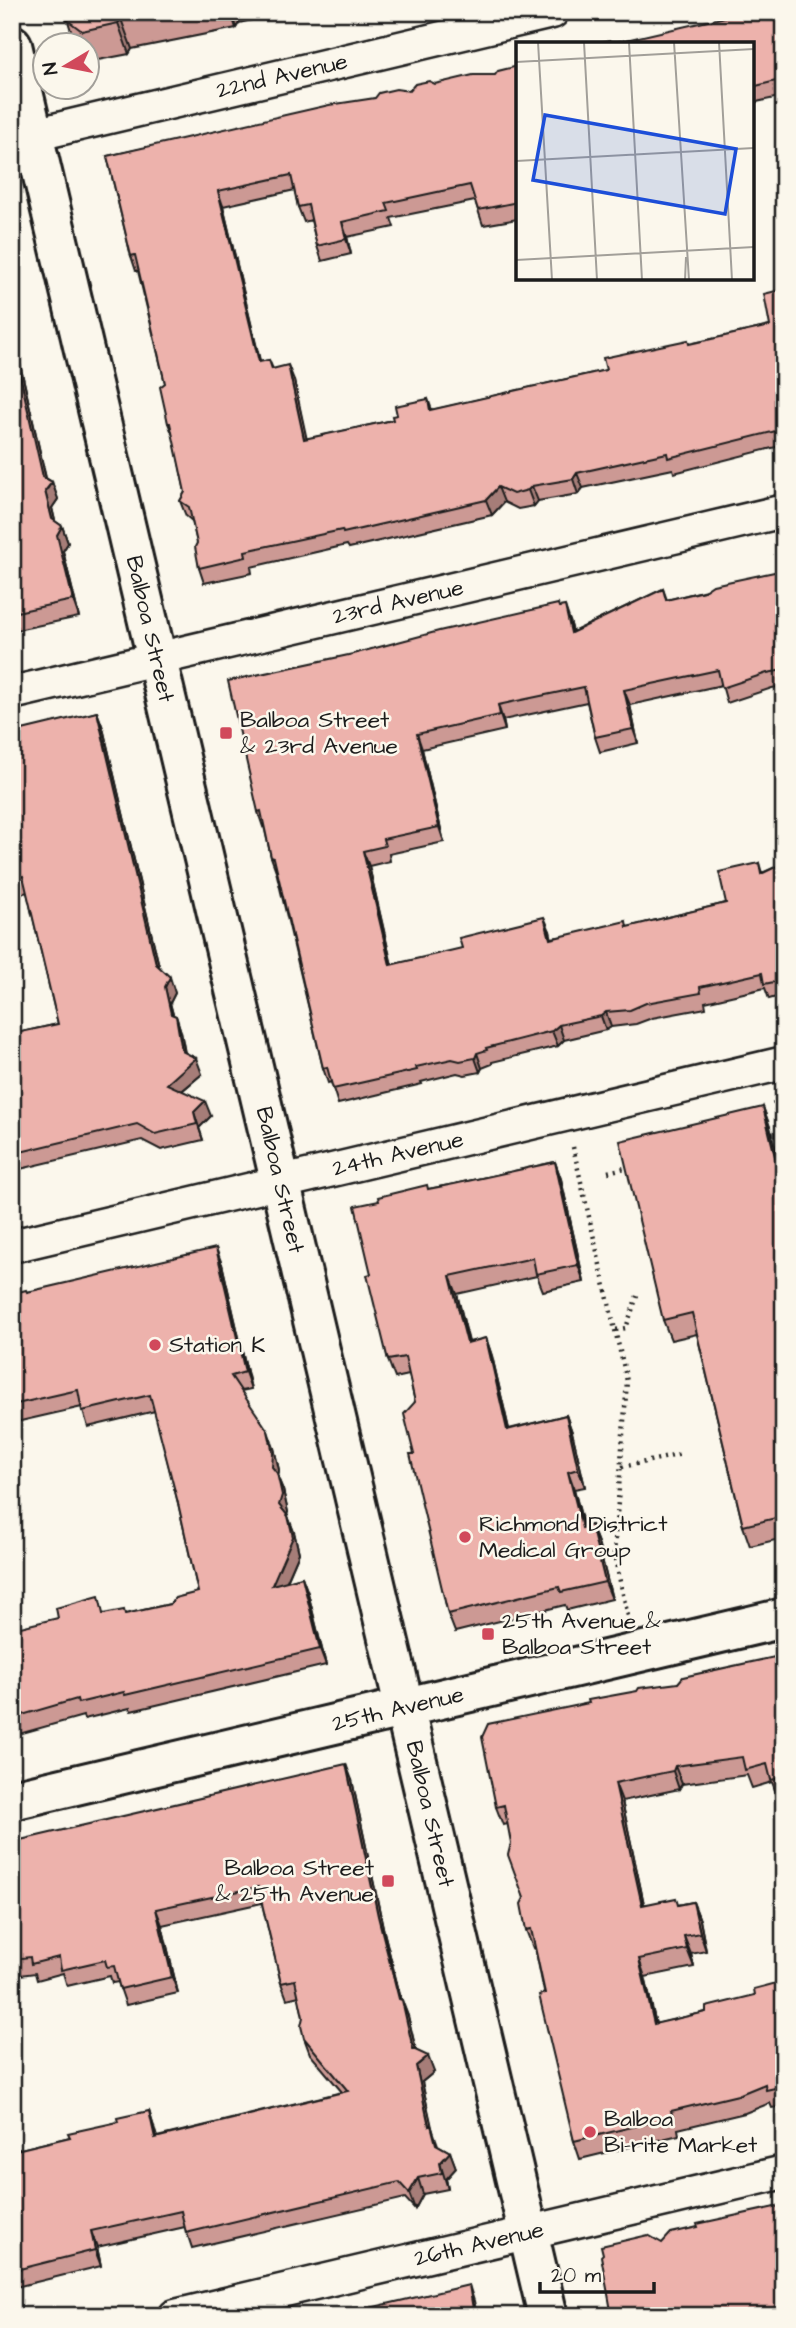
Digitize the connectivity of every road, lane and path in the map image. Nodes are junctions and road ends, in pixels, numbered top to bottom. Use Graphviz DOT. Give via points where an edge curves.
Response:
graph roads {
  1 [pos="552,12"];
  2 [pos="12,45"];
  3 [pos="23,137"];
  4 [pos="784,511"];
  5 [pos="157,659"];
  6 [pos="12,693"];
  7 [pos="784,1063"];
  8 [pos="565,1115"];
  9 [pos="778,1120"];
  10 [pos="781,1132"];
  11 [pos="772,1135"];
  12 [pos="784,1144"];
  13 [pos="629,1167"];
  14 [pos="608,1172"];
  15 [pos="280,1182"];
  16 [pos="12,1245"];
  17 [pos="636,1296"];
  18 [pos="615,1330"];
  19 [pos="682,1454"];
  20 [pos="622,1467"];
  21 [pos="784,1618"];
  22 [pos="636,1652"];
  23 [pos="404,1707"];
  24 [pos="12,1800"];
  25 [pos="784,2172"];
  26 [pos="528,2232"];
  27 [pos="175,2316"];
  28 [pos="548,2316"];
  1 -- 3 [label="street, 22nd Avenue"];
  2 -- 3 [label="street, Balboa Street"];
  3 -- 5 [label="street, Balboa Street"];
  4 -- 5 [label="street, 23rd Avenue"];
  5 -- 6 [label="street, 23rd Avenue"];
  5 -- 15 [label="street, Balboa Street"];
  7 -- 8 [label="street, 24th Avenue"];
  8 -- 15 [label="street, 24th Avenue"];
  8 -- 18 [label="path"];
  9 -- 10 [label="path"];
  10 -- 11 [label="path"];
  10 -- 12 [label="path"];
  13 -- 14 [label="path"];
  15 -- 16 [label="street, 24th Avenue"];
  15 -- 23 [label="street, Balboa Street"];
  17 -- 18 [label="path" via="626,1328"];
  18 -- 20 [label="path" via="627,1381"];
  19 -- 20 [label="path"];
  20 -- 22 [label="path" via="614,1555"];
  21 -- 22 [label="street, 25th Avenue"];
  22 -- 23 [label="street, 25th Avenue"];
  23 -- 24 [label="street, 25th Avenue"];
  23 -- 26 [label="street, Balboa Street"];
  25 -- 26 [label="street, 26th Avenue"];
  26 -- 27 [label="street, 26th Avenue"];
  26 -- 28 [label="street, Balboa Street"];
}
